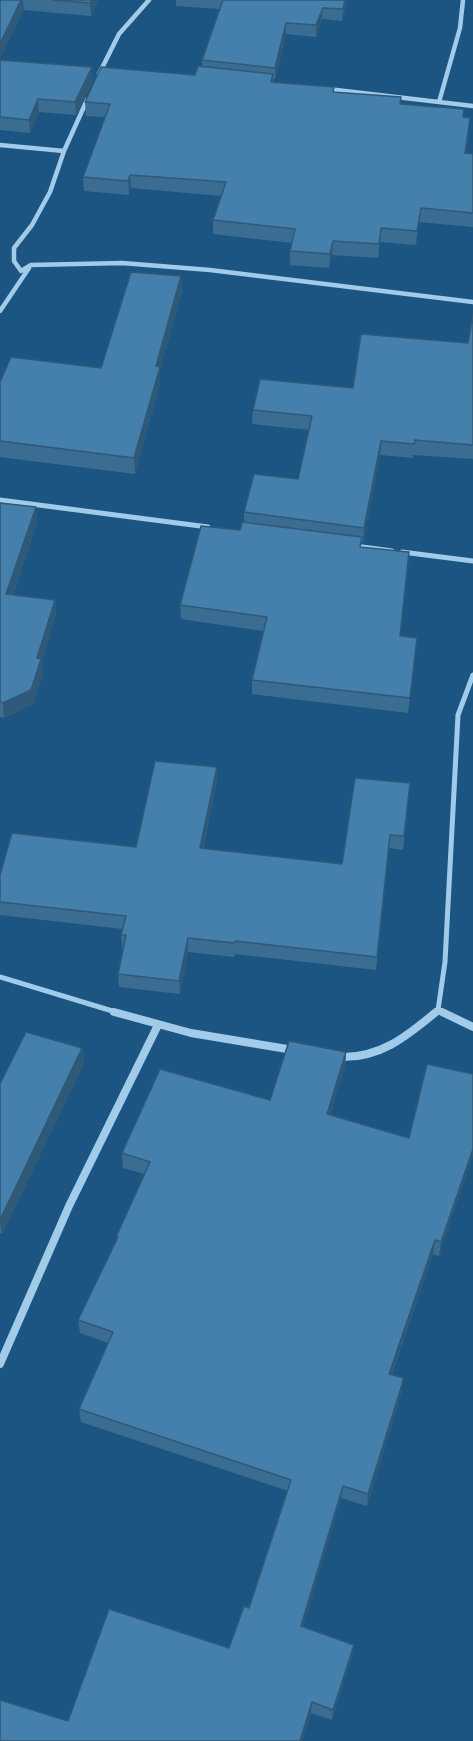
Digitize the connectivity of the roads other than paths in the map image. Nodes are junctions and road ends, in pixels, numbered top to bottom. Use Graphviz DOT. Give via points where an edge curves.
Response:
graph roads {
  1 [pos="149,0"];
  2 [pos="463,0"];
  3 [pos="102,67"];
  4 [pos="114,68"];
  5 [pos="98,78"];
  6 [pos="322,88"];
  7 [pos="88,99"];
  8 [pos="439,102"];
  9 [pos="473,106"];
  10 [pos="0,145"];
  11 [pos="64,151"];
  12 [pos="31,265"];
  13 [pos="473,302"];
  14 [pos="0,311"];
  15 [pos="0,500"];
  16 [pos="213,528"];
  17 [pos="343,545"];
  18 [pos="473,561"];
  19 [pos="473,675"];
  20 [pos="0,977"];
  21 [pos="438,1010"];
  22 [pos="158,1025"];
  23 [pos="473,1027"];
  24 [pos="306,1052"];
  25 [pos="328,1056"];
  26 [pos="0,1364"];
  1 -- 3 [label="street" via="119,34"];
  2 -- 8 [label="street" via="460,28"];
  3 -- 4 [label="street"];
  3 -- 5 [label="street"];
  6 -- 8 [label="street"];
  7 -- 11 [label="street"];
  8 -- 9 [label="street"];
  10 -- 11 [label="street"];
  11 -- 12 [label="street" via="50,192 14,248 14,261 21,271"];
  12 -- 13 [label="street" via="122,263 210,270"];
  12 -- 14 [label="street"];
  15 -- 16 [label="street"];
  17 -- 18 [label="street"];
  19 -- 21 [label="street" via="458,715 445,962"];
  20 -- 22 [label="street"];
  21 -- 23 [label="street"];
  21 -- 25 [label="street" via="405,1038 374,1055 350,1059"];
  22 -- 24 [label="street"];
  22 -- 26 [label="street" via="69,1206"];
}
